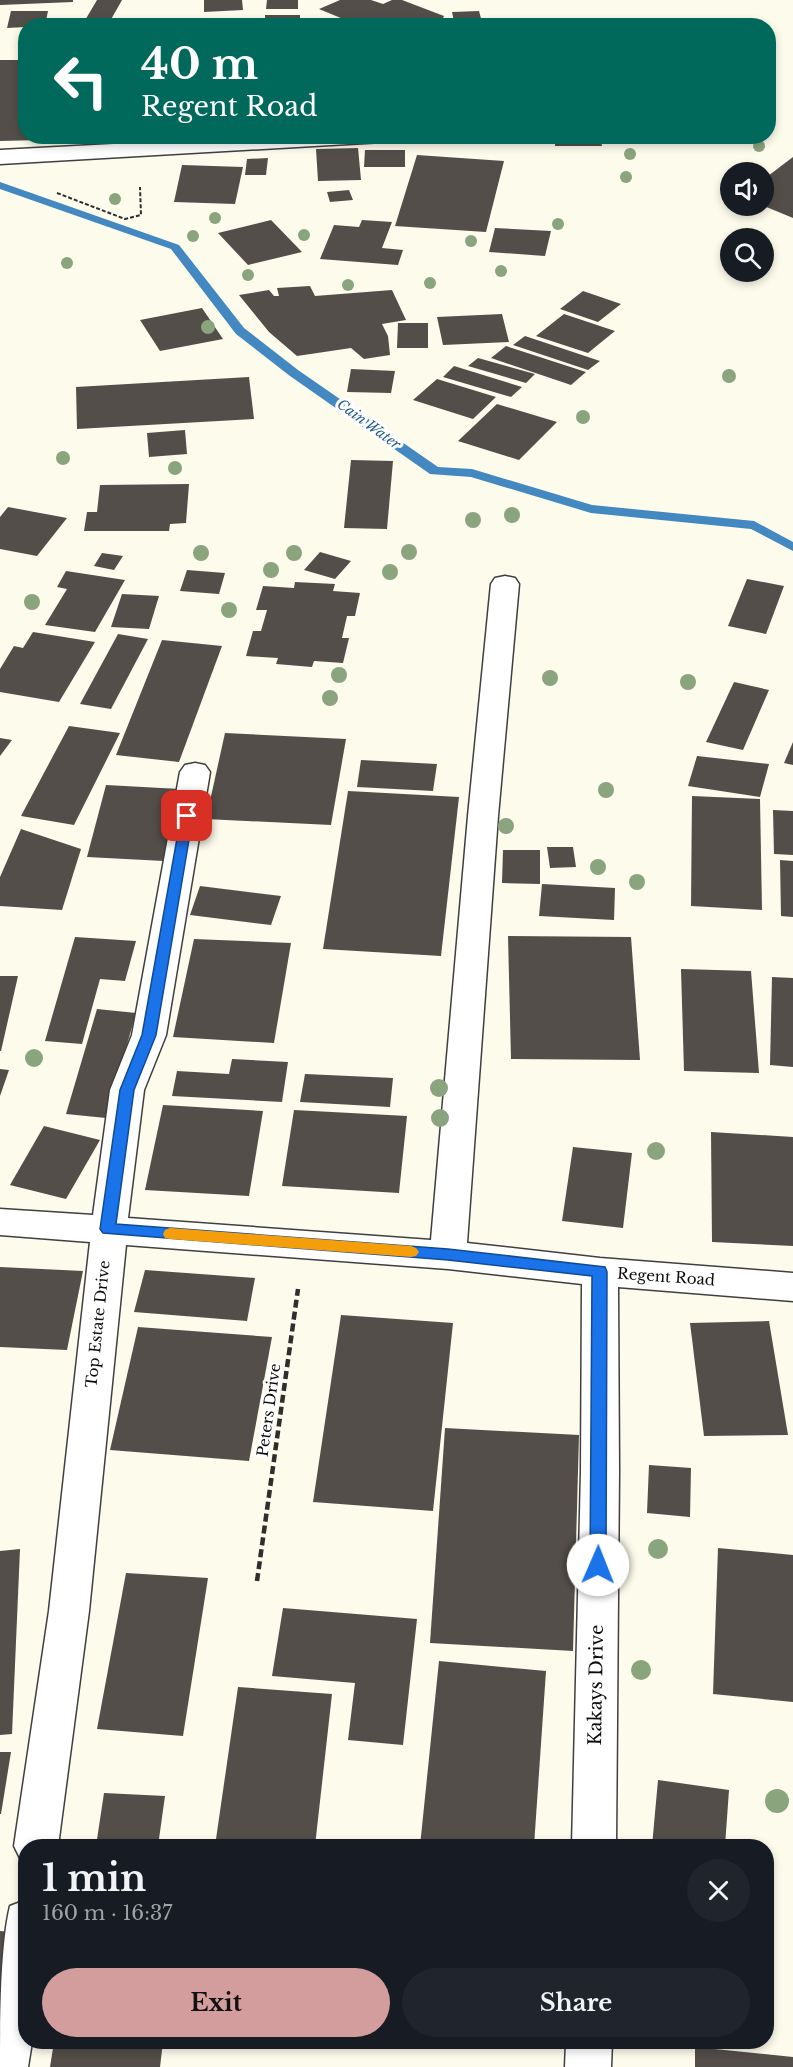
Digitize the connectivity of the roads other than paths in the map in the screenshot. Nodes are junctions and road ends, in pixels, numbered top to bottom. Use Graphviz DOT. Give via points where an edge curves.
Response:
graph roads {
  1 [pos="236,144"];
  2 [pos="0,157"];
  3 [pos="505,584"];
  4 [pos="195,772"];
  5 [pos="0,1222"];
  6 [pos="108,1229"];
  7 [pos="448,1255"];
  8 [pos="600,1272"];
  9 [pos="793,1287"];
  10 [pos="37,1839"];
  11 [pos="594,1839"];
  12 [pos="18,1977"];
  13 [pos="589,2049"];
  14 [pos="5,2067"];
  15 [pos="588,2067"];
  1 -- 2 [label="street"];
  3 -- 7 [label="street"];
  4 -- 6 [label="street, Top Estate Drive" via="149,1035 127,1090"];
  5 -- 6 [label="street, Regent Road"];
  6 -- 7 [label="street, Regent Road"];
  6 -- 10 [label="street, Top Estate Drive" via="69,1611"];
  7 -- 8 [label="street, Regent Road"];
  8 -- 9 [label="street, Regent Road"];
  8 -- 11 [label="street, Kakays Drive"];
  12 -- 14 [label="street"];
  13 -- 15 [label="street"];
}
